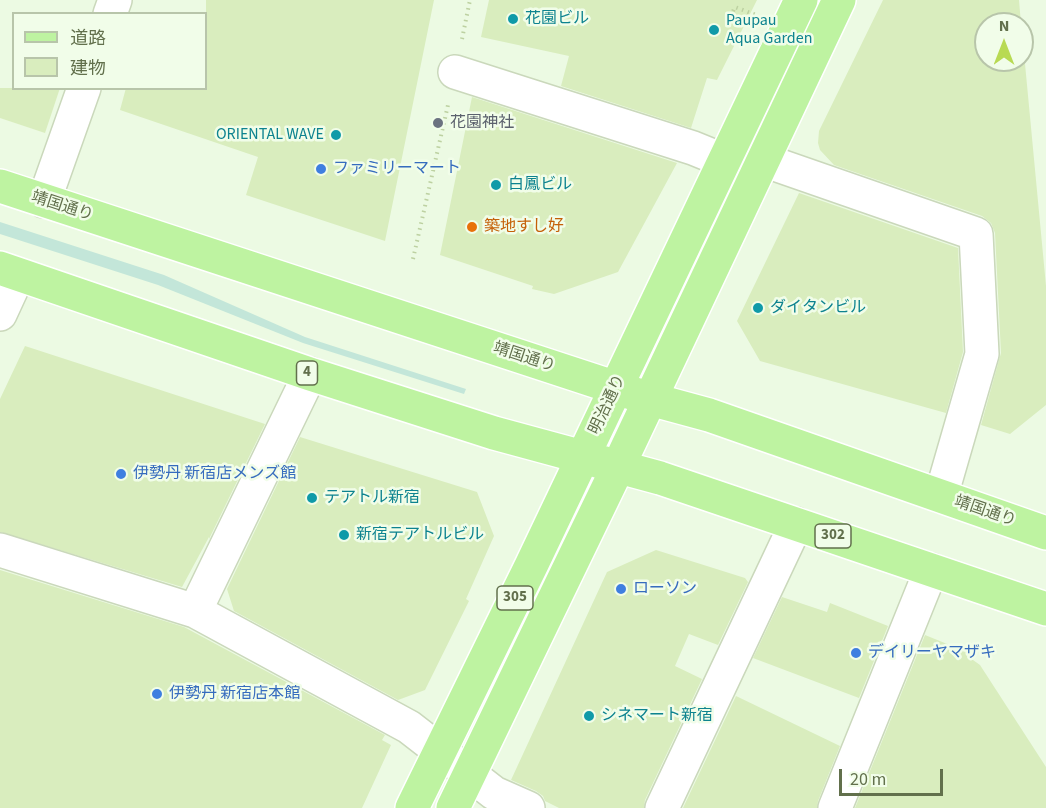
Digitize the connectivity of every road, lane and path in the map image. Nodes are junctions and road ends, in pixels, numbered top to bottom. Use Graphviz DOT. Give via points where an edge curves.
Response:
graph roads {
  1 [pos="801,0"];
  2 [pos="839,0"];
  3 [pos="762,18"];
  4 [pos="728,22"];
  5 [pos="455,72"];
  6 [pos="83,90"];
  7 [pos="763,160"];
  8 [pos="725,161"];
  9 [pos="0,186"];
  10 [pos="44,201"];
  11 [pos="413,259"];
  12 [pos="9,271"];
  13 [pos="0,314"];
  14 [pos="310,374"];
  15 [pos="616,387"];
  16 [pos="650,399"];
  17 [pos="583,457"];
  18 [pos="618,467"];
  19 [pos="941,496"];
  20 [pos="796,524"];
  21 [pos="1046,533"];
  22 [pos="1,536"];
  23 [pos="931,570"];
  24 [pos="1046,609"];
  25 [pos="195,611"];
  26 [pos="440,751"];
  27 [pos="469,774"];
  28 [pos="412,808"];
  29 [pos="453,808"];
  30 [pos="528,808"];
  31 [pos="662,808"];
  32 [pos="835,808"];
  1 -- 8 [label="main road, 明治通り / 305"];
  2 -- 7 [label="main road, 305"];
  3 -- 4 [label="path" via="735,7"];
  5 -- 8 [label="street"];
  5 -- 11 [label="path"];
  6 -- 10 [label="street"];
  7 -- 16 [label="main road, 305"];
  7 -- 19 [label="street" via="976,234 982,354"];
  8 -- 15 [label="main road, 明治通り / 305"];
  9 -- 10 [label="main road, 靖国通り"];
  10 -- 15 [label="main road, 靖国通り"];
  12 -- 13 [label="street"];
  12 -- 14 [label="main road, 4"];
  14 -- 17 [label="main road, 4"];
  14 -- 25 [label="street"];
  15 -- 16 [label="main road, 靖国通り"];
  15 -- 17 [label="main road, 明治通り / 305"];
  16 -- 18 [label="main road, 305"];
  16 -- 19 [label="main road, 靖国通り"];
  17 -- 18 [label="main road, 4"];
  17 -- 26 [label="main road, 明治通り / 305"];
  18 -- 20 [label="main road, 302"];
  18 -- 27 [label="main road, 305"];
  19 -- 21 [label="main road, 靖国通り"];
  20 -- 23 [label="main road, 302"];
  20 -- 31 [label="street"];
  22 -- 25 [label="street"];
  23 -- 24 [label="main road, 302"];
  23 -- 32 [label="street"];
  25 -- 26 [label="street" via="409,727"];
  26 -- 27 [label="street"];
  26 -- 28 [label="main road, 明治通り / 305"];
  27 -- 29 [label="main road, 305"];
  27 -- 30 [label="street" via="494,793"];
}
